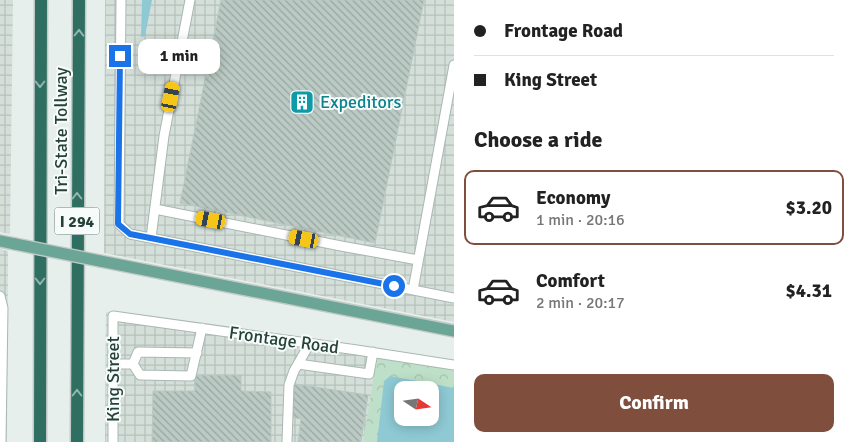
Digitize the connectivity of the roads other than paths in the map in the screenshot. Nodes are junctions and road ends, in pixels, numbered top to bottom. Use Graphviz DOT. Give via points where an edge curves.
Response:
graph roads {
  1 [pos="41,0"];
  2 [pos="79,0"];
  3 [pos="121,0"];
  4 [pos="190,0"];
  5 [pos="454,65"];
  6 [pos="155,209"];
  7 [pos="151,238"];
  8 [pos="0,241"];
  9 [pos="418,260"];
  10 [pos="413,290"];
  11 [pos="0,296"];
  12 [pos="454,298"];
  13 [pos="113,316"];
  14 [pos="202,328"];
  15 [pos="454,331"];
  16 [pos="310,343"];
  17 [pos="373,352"];
  18 [pos="197,353"];
  19 [pos="113,364"];
  20 [pos="134,364"];
  21 [pos="298,364"];
  22 [pos="454,365"];
  23 [pos="1,398"];
  24 [pos="1,424"];
  25 [pos="1,442"];
  26 [pos="40,442"];
  27 [pos="77,442"];
  28 [pos="113,442"];
  29 [pos="287,442"];
  1 -- 26 [label="highway, Tri-State Tollway / I 294, one-way"];
  27 -- 2 [label="highway, Tri-State Tollway / I 294, one-way"];
  3 -- 7 [label="street" via="118,224 130,234"];
  4 -- 6 [label="street" via="164,136"];
  5 -- 9 [label="street"];
  6 -- 7 [label="street"];
  6 -- 9 [label="street"];
  7 -- 10 [label="street"];
  8 -- 15 [label="main road, bridge"];
  9 -- 10 [label="street"];
  10 -- 12 [label="street"];
  11 -- 23 [label="street" via="3,308"];
  13 -- 14 [label="street, Frontage Road"];
  13 -- 19 [label="street, King Street"];
  14 -- 16 [label="street, Frontage Road"];
  14 -- 18 [label="street"];
  16 -- 17 [label="street, Frontage Road"];
  16 -- 21 [label="street"];
  17 -- 21 [label="street" via="369,374"];
  17 -- 22 [label="street, Frontage Road"];
  18 -- 20 [label="street" via="138,352"];
  18 -- 20 [label="street" via="191,376 140,376"];
  19 -- 20 [label="street"];
  19 -- 28 [label="street, King Street"];
  21 -- 29 [label="street" via="289,385"];
  23 -- 24 [label="street"];
  24 -- 25 [label="street"];
}
